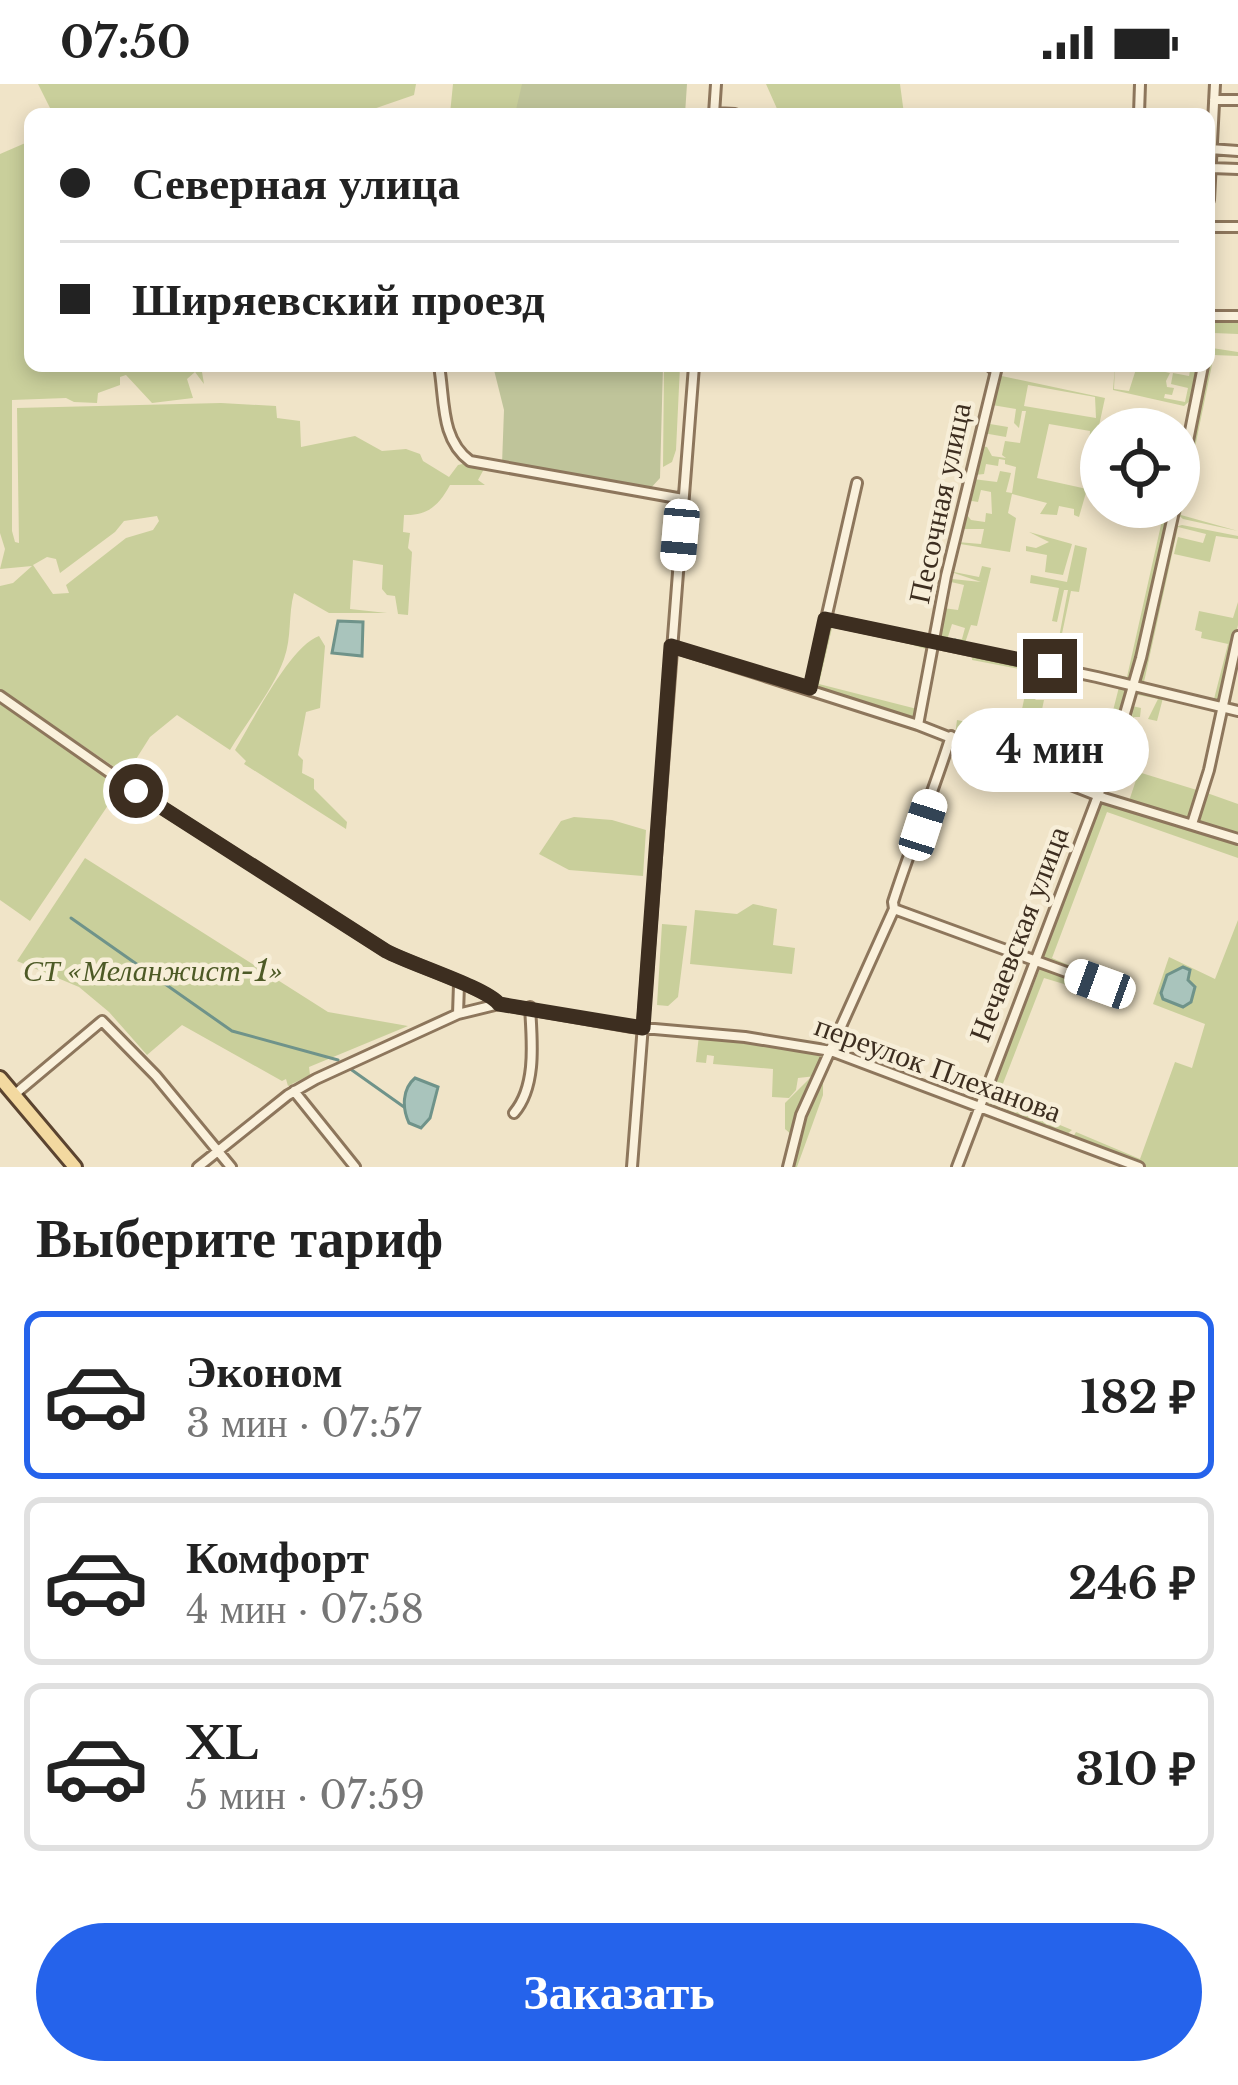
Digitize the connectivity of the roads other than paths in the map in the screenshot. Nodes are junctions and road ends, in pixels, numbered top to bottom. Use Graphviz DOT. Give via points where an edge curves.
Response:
graph roads {
  1 [pos="1215,84"];
  2 [pos="1214,100"];
  3 [pos="1238,100"];
  4 [pos="1214,108"];
  5 [pos="440,372"];
  6 [pos="694,372"];
  7 [pos="995,372"];
  8 [pos="1202,372"];
  9 [pos="1195,408"];
  10 [pos="857,483"];
  11 [pos="683,499"];
  12 [pos="1170,528"];
  13 [pos="825,619"];
  14 [pos="1238,636"];
  15 [pos="934,642"];
  16 [pos="671,646"];
  17 [pos="1133,686"];
  18 [pos="810,688"];
  19 [pos="0,696"];
  20 [pos="1222,707"];
  21 [pos="1238,711"];
  22 [pos="918,725"];
  23 [pos="951,736"];
  24 [pos="1097,795"];
  25 [pos="1192,824"];
  26 [pos="1238,839"];
  27 [pos="894,909"];
  28 [pos="1036,960"];
  29 [pos="459,984"];
  30 [pos="1100,984"];
  31 [pos="499,1004"];
  32 [pos="530,1007"];
  33 [pos="458,1014"];
  34 [pos="643,1028"];
  35 [pos="831,1051"];
  36 [pos="0,1078"];
  37 [pos="294,1091"];
  38 [pos="14,1094"];
  39 [pos="980,1107"];
  40 [pos="514,1113"];
  41 [pos="217,1151"];
  42 [pos="75,1167"];
  43 [pos="198,1167"];
  44 [pos="231,1167"];
  45 [pos="356,1167"];
  46 [pos="632,1167"];
  47 [pos="788,1167"];
  48 [pos="957,1167"];
  49 [pos="1139,1167"];
  1 -- 2 [label="street"];
  2 -- 3 [label="street"];
  2 -- 4 [label="street"];
  5 -- 11 [label="street" via="448,431 470,461"];
  6 -- 11 [label="street"];
  7 -- 15 [label="street, Песочная улица"];
  8 -- 9 [label="street"];
  10 -- 13 [label="street"];
  11 -- 16 [label="street"];
  12 -- 17 [label="street, Нечаевская улица"];
  13 -- 15 [label="street"];
  13 -- 18 [label="street"];
  14 -- 20 [label="street"];
  15 -- 17 [label="street"];
  15 -- 22 [label="street, Песочная улица"];
  16 -- 18 [label="street"];
  16 -- 34 [label="street"];
  17 -- 20 [label="street"];
  17 -- 24 [label="street, Нечаевская улица"];
  18 -- 22 [label="street"];
  19 -- 29 [label="street" via="386,951"];
  20 -- 21 [label="street"];
  20 -- 25 [label="street"];
  22 -- 23 [label="street"];
  23 -- 24 [label="street"];
  23 -- 27 [label="street"];
  24 -- 25 [label="street"];
  24 -- 28 [label="street, Нечаевская улица"];
  25 -- 26 [label="street"];
  27 -- 28 [label="street"];
  27 -- 35 [label="street"];
  28 -- 30 [label="street"];
  28 -- 39 [label="street, Нечаевская улица"];
  29 -- 31 [label="street"];
  29 -- 33 [label="street"];
  31 -- 32 [label="street, переулок Плеханова"];
  31 -- 33 [label="street"];
  32 -- 34 [label="street, переулок Плеханова"];
  32 -- 40 [label="street" via="527,1094"];
  33 -- 37 [label="street"];
  34 -- 35 [label="street, переулок Плеханова"];
  34 -- 46 [label="street"];
  35 -- 39 [label="street, переулок Плеханова"];
  35 -- 47 [label="street"];
  36 -- 38 [label="main road"];
  37 -- 41 [label="street"];
  37 -- 45 [label="street"];
  38 -- 41 [label="street" via="102,1021"];
  38 -- 42 [label="main road"];
  39 -- 48 [label="street, Нечаевская улица"];
  39 -- 49 [label="street, переулок Плеханова"];
  41 -- 43 [label="street"];
  41 -- 44 [label="street"];
}
